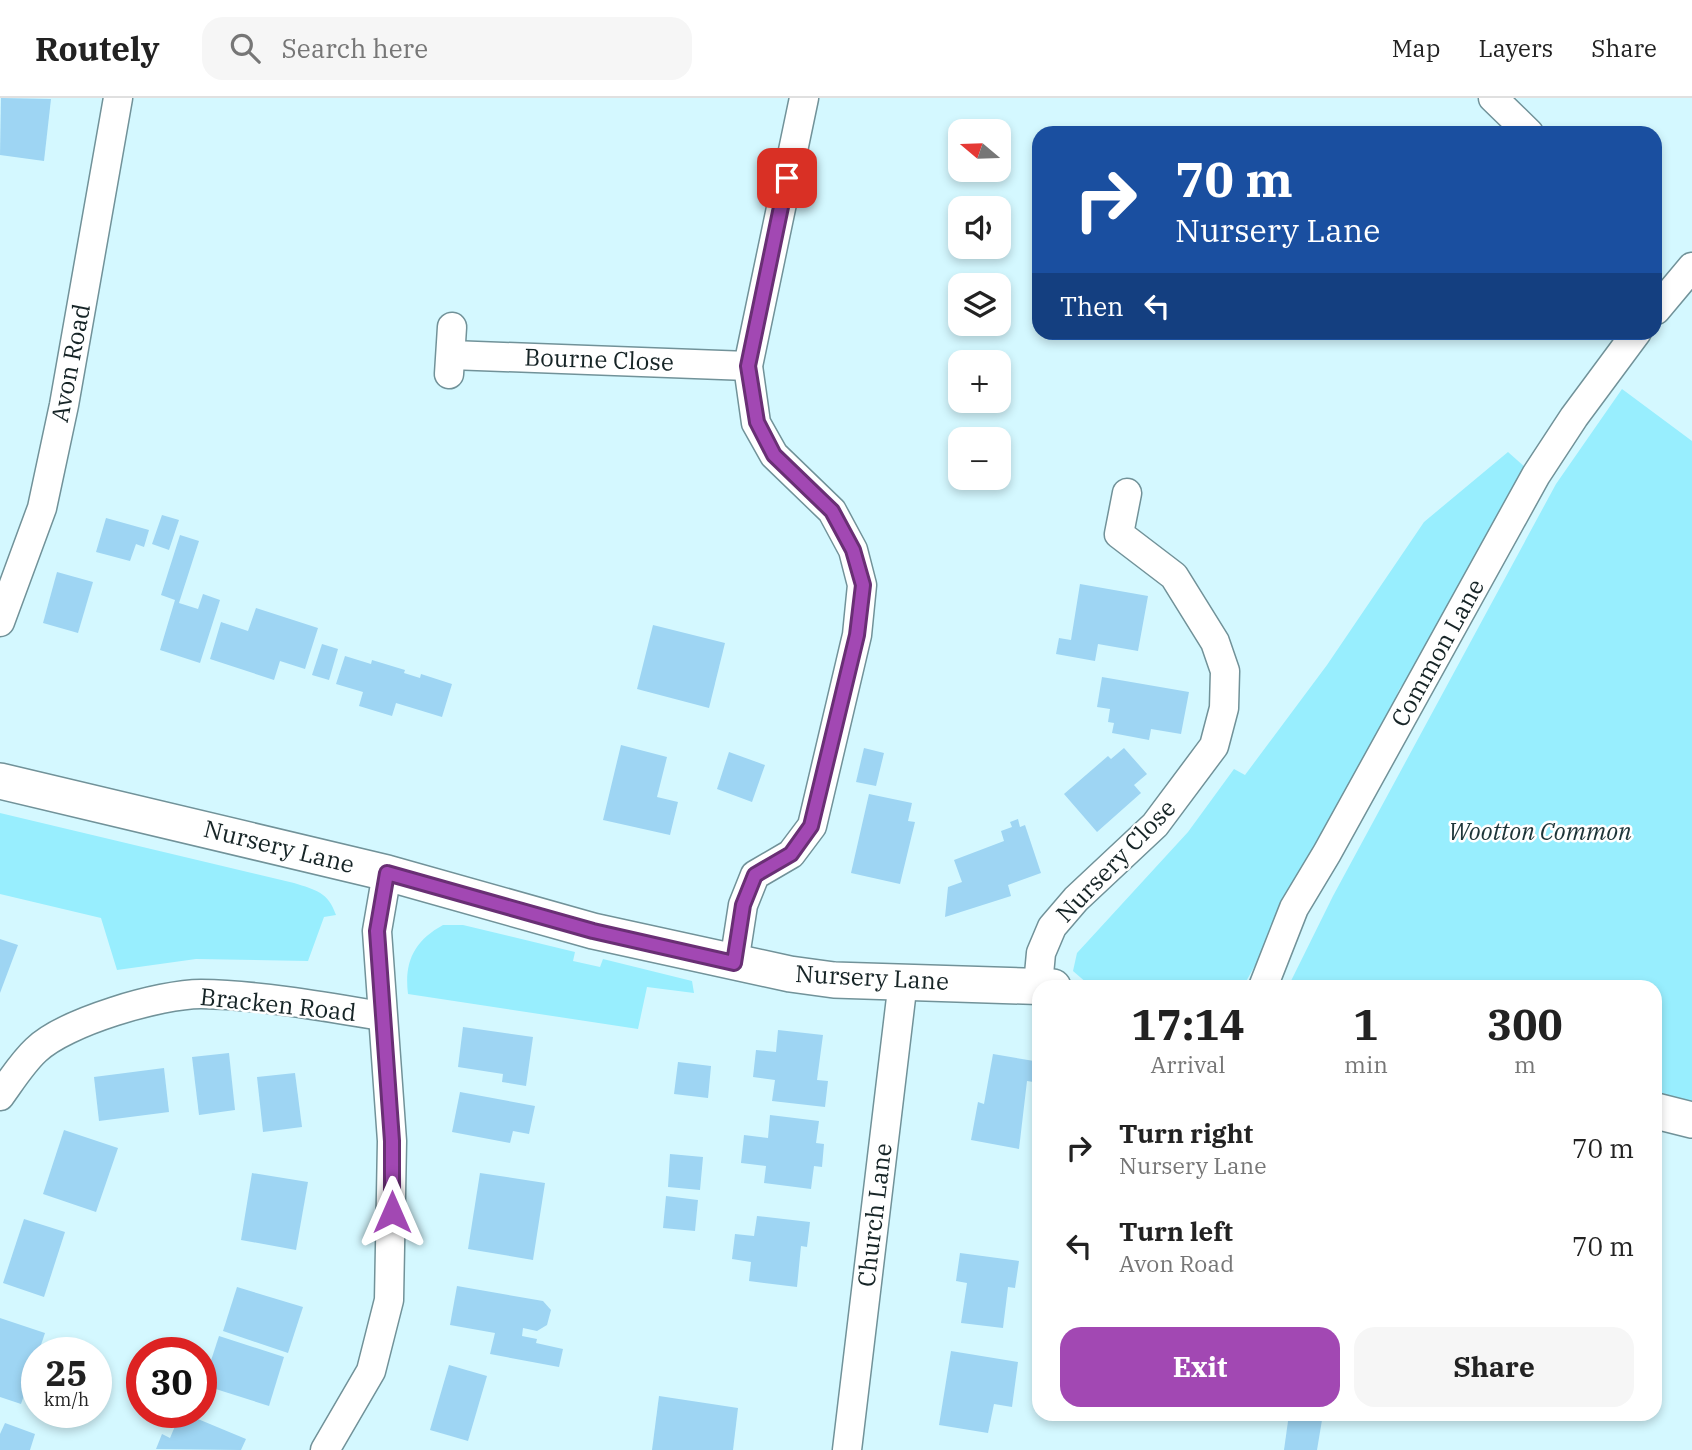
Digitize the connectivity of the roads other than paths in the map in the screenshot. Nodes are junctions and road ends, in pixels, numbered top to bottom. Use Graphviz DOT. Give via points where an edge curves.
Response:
graph roads {
  1 [pos="118,98"];
  2 [pos="804,98"];
  3 [pos="1493,98"];
  4 [pos="1522,126"];
  5 [pos="1675,273"];
  6 [pos="1662,298"];
  7 [pos="452,327"];
  8 [pos="1631,340"];
  9 [pos="748,366"];
  10 [pos="1127,493"];
  11 [pos="0,622"];
  12 [pos="0,781"];
  13 [pos="387,873"];
  14 [pos="734,963"];
  15 [pos="1045,980"];
  16 [pos="1266,980"];
  17 [pos="903,981"];
  18 [pos="1032,986"];
  19 [pos="381,1016"];
  20 [pos="0,1096"];
  21 [pos="1662,1112"];
  22 [pos="1692,1120"];
  23 [pos="325,1450"];
  24 [pos="847,1450"];
  1 -- 11 [label="street, Avon Road" via="42,508"];
  2 -- 9 [label="street"];
  3 -- 4 [label="street"];
  5 -- 6 [label="street"];
  7 -- 9 [label="street, Bourne Close" via="450,364"];
  8 -- 16 [label="street, Common Lane" via="1536,475 1294,908"];
  9 -- 14 [label="street" via="757,422 774,455 832,511 853,550 863,585 857,635 811,826 791,854 755,875 743,905"];
  10 -- 15 [label="street, Nursery Close" via="1119,534 1174,576 1215,642 1225,671 1224,708 1214,746 1155,825 1076,898 1052,927 1041,953"];
  12 -- 13 [label="street, Nursery Lane"];
  13 -- 14 [label="street, Nursery Lane" via="593,931"];
  13 -- 19 [label="street" via="377,931"];
  14 -- 17 [label="street, Nursery Lane" via="834,980"];
  17 -- 18 [label="street, Nursery Lane"];
  17 -- 24 [label="street, Church Lane"];
  19 -- 20 [label="street, Bracken Road" via="198,994 136,1006 70,1026 37,1049"];
  19 -- 23 [label="street" via="392,1141 389,1300 371,1371"];
  21 -- 22 [label="street"];
}
